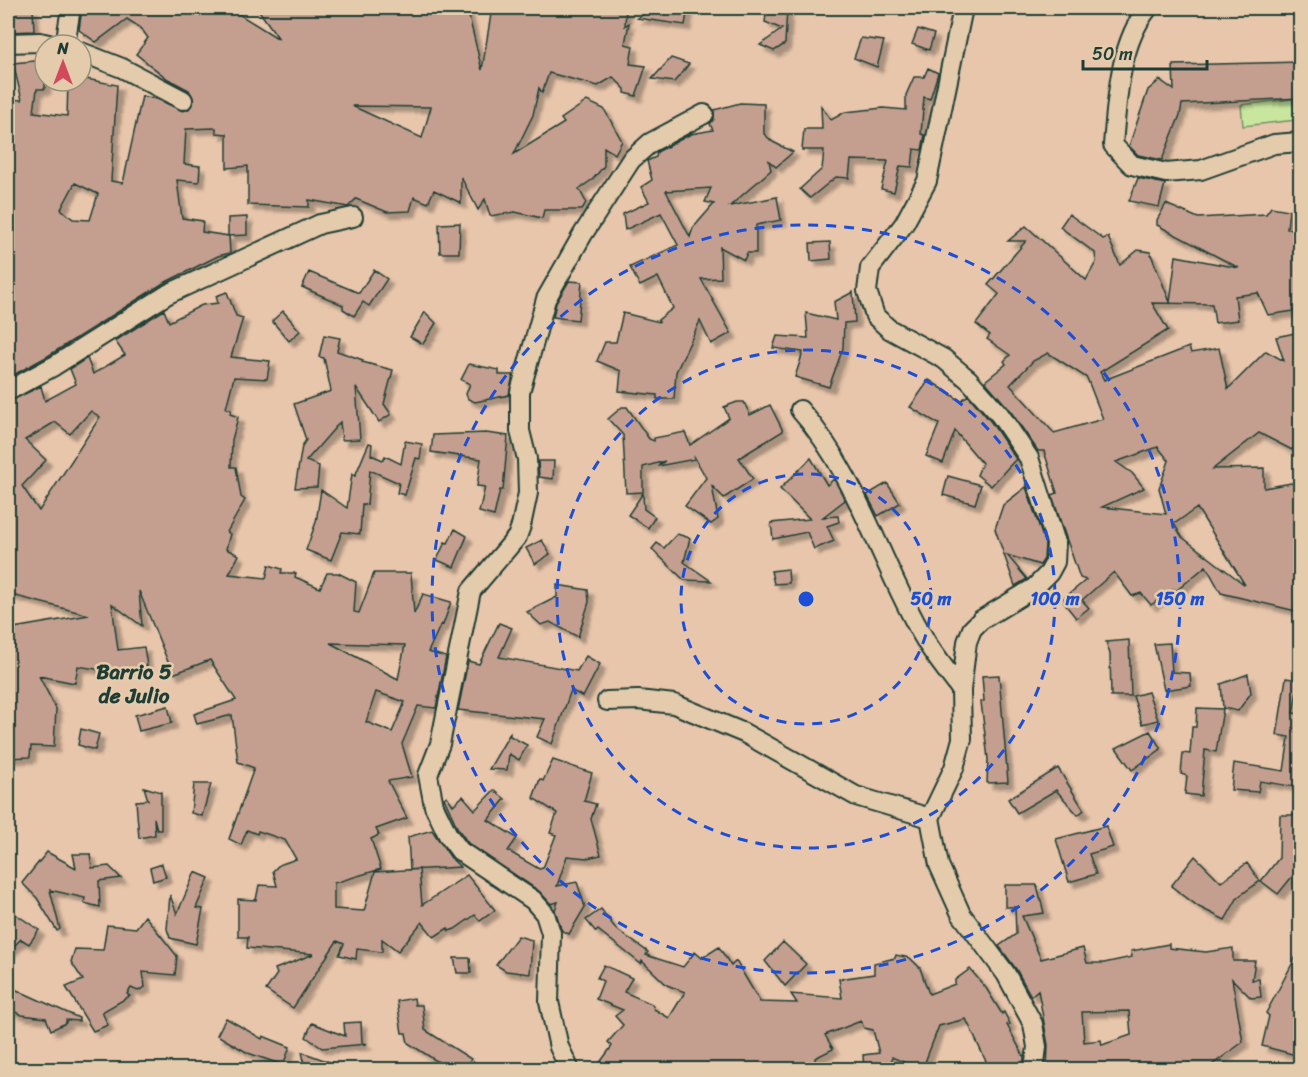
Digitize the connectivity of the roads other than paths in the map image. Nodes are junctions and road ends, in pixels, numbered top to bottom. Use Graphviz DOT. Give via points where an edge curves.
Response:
graph roads {
  1 [pos="71,8"];
  2 [pos="963,8"];
  3 [pos="1148,8"];
  4 [pos="67,33"];
  5 [pos="33,42"];
  6 [pos="8,43"];
  7 [pos="93,57"];
  8 [pos="183,100"];
  9 [pos="704,114"];
  10 [pos="1300,142"];
  11 [pos="353,217"];
  12 [pos="8,391"];
  13 [pos="800,410"];
  14 [pos="961,690"];
  15 [pos="607,701"];
  16 [pos="930,818"];
  17 [pos="570,1070"];
  18 [pos="1034,1070"];
  1 -- 4 [label="street"];
  2 -- 14 [label="street" via="927,181 867,279 874,316 889,329 944,360 969,380 1000,415 1029,458 1056,543 1055,562 1049,573 1034,588 972,629"];
  3 -- 10 [label="street" via="1137,21 1118,96 1113,145 1132,165 1166,173 1201,170 1274,144"];
  5 -- 6 [label="street"];
  7 -- 8 [label="street"];
  9 -- 17 [label="street" via="650,143 631,160 546,299 520,392 520,431 527,459 528,493 521,526 517,537 471,591 440,744 428,775 434,806 460,851 533,900 545,914 551,933 549,1002 559,1047"];
  11 -- 12 [label="street" via="320,225 168,294"];
  13 -- 14 [label="street" via="836,462 924,639"];
  14 -- 16 [label="street" via="962,739 954,768"];
  15 -- 16 [label="street" via="674,704 744,732 856,796"];
  16 -- 18 [label="street" via="939,865 961,914 1006,974 1034,1024"];
}
